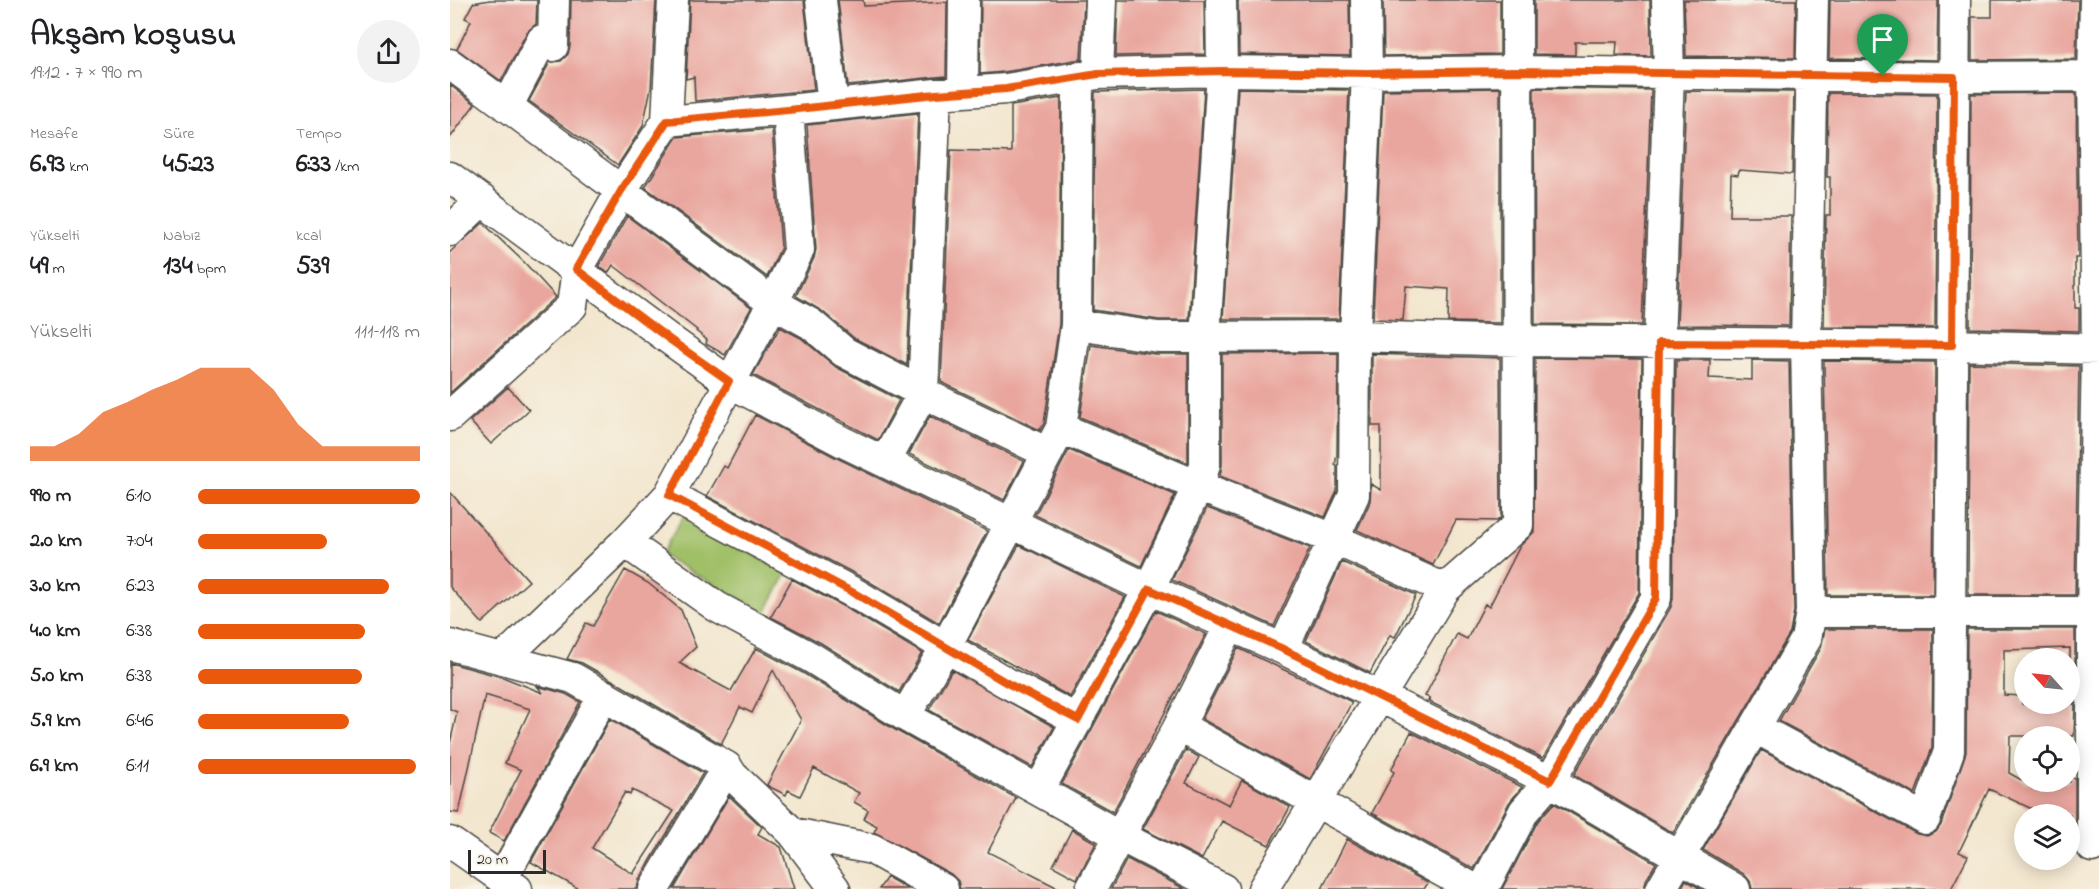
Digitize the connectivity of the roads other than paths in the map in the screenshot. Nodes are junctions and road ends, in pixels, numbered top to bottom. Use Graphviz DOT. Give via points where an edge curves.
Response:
graph roads {
  1 [pos="554,0"];
  2 [pos="673,0"];
  3 [pos="822,0"];
  4 [pos="964,0"];
  5 [pos="1101,0"];
  6 [pos="1221,0"];
  7 [pos="1366,0"];
  8 [pos="1517,0"];
  9 [pos="1667,0"];
  10 [pos="1814,0"];
  11 [pos="1954,0"];
  12 [pos="2095,0"];
  13 [pos="450,64"];
  14 [pos="1222,71"];
  15 [pos="1516,71"];
  16 [pos="1367,73"];
  17 [pos="1669,75"];
  18 [pos="1088,76"];
  19 [pos="1812,76"];
  20 [pos="2096,76"];
  21 [pos="1954,77"];
  22 [pos="950,92"];
  23 [pos="833,105"];
  24 [pos="507,107"];
  25 [pos="788,110"];
  26 [pos="667,121"];
  27 [pos="450,177"];
  28 [pos="621,191"];
  29 [pos="482,200"];
  30 [pos="450,231"];
  31 [pos="576,269"];
  32 [pos="773,303"];
  33 [pos="1076,325"];
  34 [pos="1354,336"];
  35 [pos="1205,337"];
  36 [pos="1519,341"];
  37 [pos="1659,343"];
  38 [pos="1806,344"];
  39 [pos="1952,345"];
  40 [pos="2098,349"];
  41 [pos="729,381"];
  42 [pos="923,393"];
  43 [pos="450,416"];
  44 [pos="1054,441"];
  45 [pos="885,462"];
  46 [pos="1198,486"];
  47 [pos="669,495"];
  48 [pos="1010,523"];
  49 [pos="1334,539"];
  50 [pos="625,542"];
  51 [pos="1149,589"];
  52 [pos="1445,589"];
  53 [pos="1951,611"];
  54 [pos="1811,612"];
  55 [pos="2096,612"];
  56 [pos="1230,625"];
  57 [pos="450,645"];
  58 [pos="946,646"];
  59 [pos="1283,649"];
  60 [pos="503,659"];
  61 [pos="604,695"];
  62 [pos="1378,698"];
  63 [pos="905,716"];
  64 [pos="1078,720"];
  65 [pos="1179,726"];
  66 [pos="1756,728"];
  67 [pos="727,767"];
  68 [pos="1550,781"];
  69 [pos="1039,790"];
  70 [pos="1315,802"];
  71 [pos="793,833"];
  72 [pos="1120,836"];
  73 [pos="450,842"];
  74 [pos="2092,847"];
  75 [pos="1679,857"];
  76 [pos="510,884"];
  77 [pos="654,889"];
  78 [pos="835,889"];
  79 [pos="943,889"];
  80 [pos="1091,889"];
  81 [pos="1223,889"];
  82 [pos="1263,889"];
  83 [pos="1474,889"];
  84 [pos="1483,889"];
  85 [pos="1661,889"];
  86 [pos="1735,889"];
  1 -- 24 [label="street" via="553,46 542,40"];
  2 -- 26 [label="street"];
  3 -- 23 [label="street"];
  4 -- 22 [label="street"];
  5 -- 18 [label="street"];
  6 -- 14 [label="street"];
  7 -- 16 [label="street"];
  8 -- 15 [label="street"];
  9 -- 17 [label="street"];
  10 -- 19 [label="street"];
  11 -- 21 [label="street"];
  12 -- 20 [label="street"];
  13 -- 24 [label="street"];
  14 -- 16 [label="street"];
  14 -- 18 [label="street"];
  14 -- 35 [label="street"];
  15 -- 16 [label="street"];
  15 -- 17 [label="street"];
  15 -- 36 [label="street"];
  16 -- 34 [label="street"];
  17 -- 19 [label="street"];
  17 -- 37 [label="street"];
  18 -- 22 [label="street" via="1006,89"];
  18 -- 33 [label="street"];
  19 -- 21 [label="street"];
  19 -- 38 [label="street"];
  20 -- 21 [label="street"];
  20 -- 40 [label="street"];
  21 -- 39 [label="street"];
  22 -- 23 [label="street"];
  22 -- 42 [label="street"];
  23 -- 25 [label="street"];
  24 -- 28 [label="street"];
  25 -- 26 [label="street"];
  25 -- 32 [label="street" via="799,250"];
  26 -- 28 [label="street"];
  27 -- 29 [label="street"];
  28 -- 31 [label="street"];
  28 -- 32 [label="street"];
  29 -- 30 [label="street"];
  29 -- 31 [label="street"];
  31 -- 41 [label="street"];
  31 -- 43 [label="street" via="572,306"];
  32 -- 41 [label="street"];
  32 -- 42 [label="street" via="811,324 844,352"];
  33 -- 35 [label="street" via="1158,338"];
  33 -- 44 [label="street"];
  34 -- 35 [label="street"];
  34 -- 36 [label="street"];
  34 -- 49 [label="street" via="1354,495"];
  35 -- 46 [label="street" via="1205,465"];
  36 -- 37 [label="street"];
  36 -- 52 [label="street" via="1518,525"];
  37 -- 38 [label="street"];
  37 -- 68 [label="street" via="1656,598"];
  38 -- 39 [label="street"];
  38 -- 54 [label="street"];
  39 -- 40 [label="street"];
  39 -- 53 [label="street"];
  40 -- 55 [label="street"];
  41 -- 45 [label="street"];
  41 -- 47 [label="street"];
  42 -- 44 [label="street"];
  42 -- 45 [label="street"];
  44 -- 46 [label="street"];
  44 -- 48 [label="street"];
  45 -- 48 [label="street"];
  46 -- 49 [label="street"];
  46 -- 51 [label="street"];
  47 -- 50 [label="street"];
  47 -- 58 [label="street"];
  48 -- 51 [label="street"];
  48 -- 58 [label="street"];
  49 -- 52 [label="street"];
  49 -- 59 [label="street"];
  50 -- 60 [label="street"];
  50 -- 63 [label="street" via="717,607 812,658"];
  51 -- 56 [label="street"];
  51 -- 64 [label="street"];
  52 -- 62 [label="street"];
  53 -- 54 [label="street"];
  53 -- 55 [label="street"];
  53 -- 66 [label="street" via="1949,751 1925,819"];
  54 -- 66 [label="street" via="1806,639"];
  55 -- 74 [label="street"];
  56 -- 59 [label="street"];
  56 -- 65 [label="street"];
  57 -- 60 [label="street"];
  58 -- 63 [label="street"];
  58 -- 64 [label="street"];
  59 -- 62 [label="street"];
  60 -- 61 [label="street" via="573,678"];
  61 -- 67 [label="street"];
  61 -- 76 [label="street"];
  62 -- 68 [label="street"];
  62 -- 70 [label="street"];
  63 -- 69 [label="street"];
  64 -- 69 [label="street"];
  65 -- 70 [label="street"];
  65 -- 72 [label="street"];
  66 -- 75 [label="street"];
  67 -- 71 [label="street"];
  67 -- 77 [label="street"];
  68 -- 75 [label="street"];
  68 -- 84 [label="street" via="1524,811"];
  69 -- 72 [label="street"];
  70 -- 82 [label="street"];
  70 -- 83 [label="street"];
  71 -- 78 [label="street"];
  71 -- 79 [label="street" via="872,849"];
  72 -- 80 [label="street"];
  72 -- 81 [label="street"];
  73 -- 76 [label="street"];
  75 -- 85 [label="street"];
  75 -- 86 [label="street"];
}
